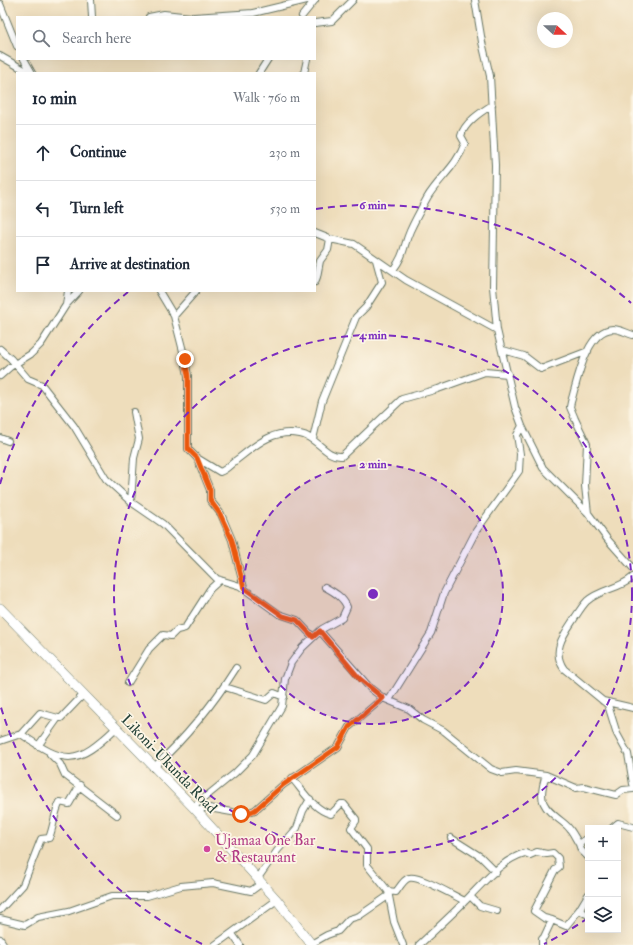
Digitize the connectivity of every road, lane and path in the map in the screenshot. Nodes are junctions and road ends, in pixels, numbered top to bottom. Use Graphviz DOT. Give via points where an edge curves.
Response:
graph roads {
  1 [pos="91,0"];
  2 [pos="307,0"];
  3 [pos="315,0"];
  4 [pos="353,0"];
  5 [pos="475,0"];
  6 [pos="0,4"];
  7 [pos="92,16"];
  8 [pos="152,16"];
  9 [pos="185,16"];
  10 [pos="207,16"];
  11 [pos="303,16"];
  12 [pos="316,25"];
  13 [pos="16,44"];
  14 [pos="0,56"];
  15 [pos="26,60"];
  16 [pos="267,60"];
  17 [pos="307,60"];
  18 [pos="29,72"];
  19 [pos="31,72"];
  20 [pos="260,72"];
  21 [pos="304,72"];
  22 [pos="492,105"];
  23 [pos="316,233"];
  24 [pos="330,239"];
  25 [pos="376,260"];
  26 [pos="393,270"];
  27 [pos="316,280"];
  28 [pos="68,292"];
  29 [pos="78,292"];
  30 [pos="160,292"];
  31 [pos="195,292"];
  32 [pos="66,305"];
  33 [pos="174,316"];
  34 [pos="497,330"];
  35 [pos="633,336"];
  36 [pos="0,349"];
  37 [pos="503,350"];
  38 [pos="588,351"];
  39 [pos="14,364"];
  40 [pos="508,374"];
  41 [pos="0,376"];
  42 [pos="134,412"];
  43 [pos="522,426"];
  44 [pos="0,438"];
  45 [pos="313,439"];
  46 [pos="8,441"];
  47 [pos="197,458"];
  48 [pos="131,502"];
  49 [pos="588,513"];
  50 [pos="633,568"];
  51 [pos="633,577"];
  52 [pos="220,580"];
  53 [pos="325,587"];
  54 [pos="244,588"];
  55 [pos="0,608"];
  56 [pos="320,631"];
  57 [pos="313,637"];
  58 [pos="236,668"];
  59 [pos="128,683"];
  60 [pos="225,686"];
  61 [pos="83,695"];
  62 [pos="284,697"];
  63 [pos="383,698"];
  64 [pos="389,700"];
  65 [pos="602,701"];
  66 [pos="633,708"];
  67 [pos="58,718"];
  68 [pos="116,728"];
  69 [pos="21,734"];
  70 [pos="0,741"];
  71 [pos="38,746"];
  72 [pos="48,752"];
  73 [pos="153,768"];
  74 [pos="546,776"];
  75 [pos="292,778"];
  76 [pos="633,784"];
  77 [pos="80,786"];
  78 [pos="633,789"];
  79 [pos="310,799"];
  80 [pos="195,810"];
  81 [pos="116,815"];
  82 [pos="616,825"];
  83 [pos="633,827"];
  84 [pos="451,838"];
  85 [pos="585,840"];
  86 [pos="579,844"];
  87 [pos="585,854"];
  88 [pos="496,872"];
  89 [pos="260,880"];
  90 [pos="388,894"];
  91 [pos="470,896"];
  92 [pos="587,897"];
  93 [pos="277,900"];
  94 [pos="465,901"];
  95 [pos="0,910"];
  96 [pos="579,910"];
  97 [pos="497,911"];
  98 [pos="585,913"];
  99 [pos="0,919"];
  100 [pos="552,920"];
  101 [pos="232,934"];
  102 [pos="0,939"];
  103 [pos="4,945"];
  104 [pos="215,945"];
  105 [pos="240,945"];
  106 [pos="312,945"];
  107 [pos="403,945"];
  108 [pos="419,945"];
  109 [pos="542,945"];
  1 -- 7 [label="street"];
  2 -- 10 [label="street" via="253,13"];
  3 -- 11 [label="street"];
  4 -- 12 [label="street" via="332,21"];
  5 -- 22 [label="street" via="490,76"];
  6 -- 13 [label="street"];
  8 -- 9 [label="street"];
  14 -- 18 [label="street"];
  15 -- 19 [label="street"];
  16 -- 20 [label="street"];
  17 -- 21 [label="street"];
  22 -- 26 [label="street" via="463,129 461,136 465,143 461,154 428,197 410,231 404,254"];
  22 -- 34 [label="street" via="495,165 493,287"];
  23 -- 24 [label="street"];
  24 -- 25 [label="street" via="354,244"];
  24 -- 27 [label="street" via="328,250 320,260"];
  25 -- 26 [label="street"];
  25 -- 45 [label="street" via="382,282 366,307 356,317 322,401"];
  26 -- 34 [label="street" via="406,280"];
  28 -- 32 [label="street"];
  29 -- 32 [label="street"];
  30 -- 33 [label="street"];
  31 -- 33 [label="street"];
  32 -- 39 [label="street" via="41,344 31,354"];
  33 -- 47 [label="street" via="188,376 188,449"];
  34 -- 37 [label="street"];
  35 -- 38 [label="street" via="620,330 609,329 599,334"];
  36 -- 39 [label="street"];
  37 -- 38 [label="street" via="524,356 541,369"];
  37 -- 40 [label="street"];
  38 -- 49 [label="street" via="570,407 587,444 585,486"];
  39 -- 41 [label="street"];
  39 -- 48 [label="street" via="28,379 42,385 74,426 106,479"];
  40 -- 43 [label="street"];
  40 -- 45 [label="street" via="485,372 438,389 402,398 342,456 335,456"];
  42 -- 48 [label="street" via="139,439 134,458"];
  43 -- 49 [label="street" via="543,468"];
  43 -- 64 [label="street" via="517,435 519,471 476,531 444,593 431,633"];
  44 -- 46 [label="street"];
  45 -- 47 [label="street" via="301,434 271,436 222,472"];
  47 -- 54 [label="street" via="210,490 210,500 220,514 232,540"];
  48 -- 52 [label="street" via="163,524"];
  49 -- 50 [label="street"];
  51 -- 65 [label="street" via="587,601 562,637 558,651 559,662 564,669"];
  52 -- 54 [label="street"];
  52 -- 59 [label="street" via="210,589 185,628 177,630 171,636 164,634 149,649"];
  53 -- 56 [label="street" via="339,596 347,607 342,618"];
  54 -- 57 [label="street" via="283,616 297,620"];
  55 -- 61 [label="highway, Likoni-Ukunda Road"];
  56 -- 57 [label="street"];
  56 -- 63 [label="street" via="360,679"];
  57 -- 62 [label="street" via="288,668"];
  58 -- 60 [label="street"];
  60 -- 62 [label="street" via="266,700 274,692"];
  60 -- 73 [label="street" via="186,737"];
  61 -- 67 [label="street"];
  61 -- 68 [label="highway, Likoni-Ukunda Road"];
  62 -- 80 [label="street" via="282,706 253,755"];
  63 -- 64 [label="street"];
  63 -- 75 [label="street" via="349,727 338,747"];
  64 -- 74 [label="street" via="444,731 491,769 502,773 516,770"];
  65 -- 66 [label="street"];
  65 -- 76 [label="street" via="611,711 617,734 628,754"];
  67 -- 69 [label="street" via="40,713"];
  67 -- 71 [label="street"];
  68 -- 72 [label="street" via="85,754 60,757"];
  68 -- 73 [label="highway, Likoni-Ukunda Road"];
  69 -- 70 [label="street"];
  69 -- 71 [label="street"];
  71 -- 72 [label="street"];
  72 -- 77 [label="street" via="60,764 65,775"];
  73 -- 80 [label="highway, Likoni-Ukunda Road"];
  74 -- 78 [label="street" via="576,788 616,795 625,789"];
  74 -- 86 [label="street" via="541,794 542,802 552,816 566,825"];
  75 -- 79 [label="street"];
  75 -- 80 [label="street" via="250,813 237,814 209,808"];
  77 -- 81 [label="street"];
  77 -- 95 [label="street" via="69,804 60,802 49,838 41,839 23,885"];
  79 -- 89 [label="street" via="297,828 277,851"];
  79 -- 90 [label="street" via="320,809 331,814 341,804 346,805 356,820 351,828 367,849 368,865"];
  80 -- 89 [label="highway, Likoni-Ukunda Road"];
  82 -- 83 [label="street" via="618,823"];
  84 -- 88 [label="street" via="481,857"];
  85 -- 86 [label="street"];
  86 -- 87 [label="street"];
  88 -- 91 [label="street"];
  88 -- 100 [label="street" via="522,854 532,855 538,852 556,855 559,867 534,910 544,918"];
  89 -- 93 [label="highway, Likoni-Ukunda Road"];
  89 -- 99 [label="street" via="251,891 212,883 182,886 147,896 112,896 38,917 25,925"];
  90 -- 94 [label="street" via="396,892 406,879 410,878 429,883"];
  90 -- 106 [label="street" via="338,931"];
  90 -- 107 [label="street" via="394,922"];
  91 -- 94 [label="street"];
  91 -- 97 [label="street" via="480,906"];
  92 -- 96 [label="street"];
  93 -- 101 [label="street"];
  93 -- 106 [label="highway, Likoni-Ukunda Road"];
  94 -- 108 [label="street"];
  96 -- 98 [label="street"];
  96 -- 100 [label="street" via="566,926"];
  100 -- 109 [label="street" via="542,939"];
  101 -- 104 [label="street"];
  101 -- 105 [label="street"];
  102 -- 103 [label="street"];
}
